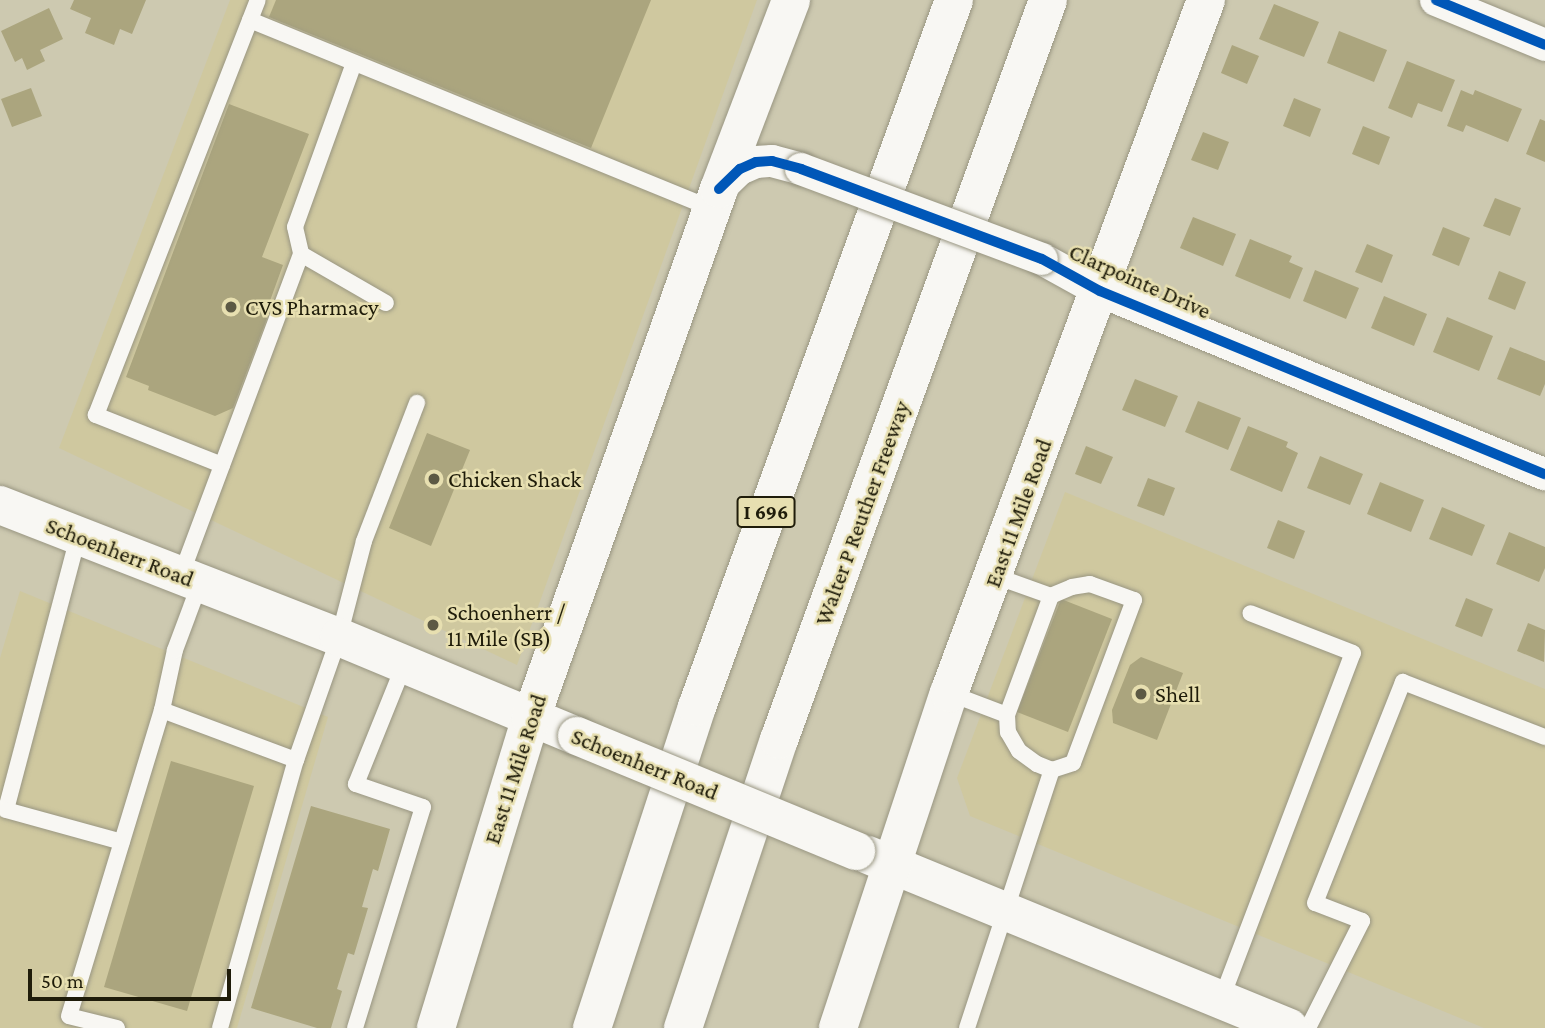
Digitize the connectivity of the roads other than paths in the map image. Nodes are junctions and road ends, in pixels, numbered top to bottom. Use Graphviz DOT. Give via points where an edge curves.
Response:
graph roads {
  1 [pos="258,0"];
  2 [pos="954,0"];
  3 [pos="1048,0"];
  4 [pos="1206,0"];
  5 [pos="1436,0"];
  6 [pos="789,1"];
  7 [pos="250,20"];
  8 [pos="1545,45"];
  9 [pos="354,63"];
  10 [pos="715,199"];
  11 [pos="302,254"];
  12 [pos="1100,291"];
  13 [pos="386,303"];
  14 [pos="417,404"];
  15 [pos="222,465"];
  16 [pos="1545,474"];
  17 [pos="0,505"];
  18 [pos="78,537"];
  19 [pos="995,576"];
  20 [pos="190,579"];
  21 [pos="1051,596"];
  22 [pos="1250,613"];
  23 [pos="340,637"];
  24 [pos="404,665"];
  25 [pos="949,693"];
  26 [pos="162,710"];
  27 [pos="1007,715"];
  28 [pos="531,718"];
  29 [pos="1545,737"];
  30 [pos="296,760"];
  31 [pos="1052,770"];
  32 [pos="122,842"];
  33 [pos="891,863"];
  34 [pos="1006,912"];
  35 [pos="1239,1013"];
  36 [pos="117,1028"];
  37 [pos="220,1028"];
  38 [pos="355,1028"];
  39 [pos="436,1028"];
  40 [pos="593,1028"];
  41 [pos="683,1028"];
  42 [pos="838,1028"];
  43 [pos="967,1028"];
  44 [pos="1289,1028"];
  45 [pos="1308,1028"];
  1 -- 7 [label="lane"];
  2 -- 40 [label="main road, I 696" via="701,694"];
  3 -- 41 [label="main road, Walter P Reuther Freeway" via="775,752"];
  4 -- 12 [label="main road, East 11 Mile Road"];
  5 -- 8 [label="street"];
  6 -- 10 [label="main road, East 11 Mile Road"];
  7 -- 9 [label="lane"];
  7 -- 15 [label="lane" via="96,415"];
  9 -- 10 [label="lane"];
  9 -- 11 [label="lane" via="295,227"];
  10 -- 12 [label="street, Clarpointe Drive, bridge" via="740,169 772,161 1042,259"];
  10 -- 28 [label="main road, East 11 Mile Road"];
  11 -- 13 [label="lane"];
  11 -- 15 [label="lane"];
  12 -- 16 [label="street, Clarpointe Drive"];
  12 -- 19 [label="main road, East 11 Mile Road"];
  14 -- 23 [label="lane" via="364,541"];
  15 -- 20 [label="lane"];
  17 -- 18 [label="main road, Schoenherr Road"];
  18 -- 20 [label="main road, Schoenherr Road"];
  18 -- 32 [label="lane" via="5,810"];
  19 -- 21 [label="lane"];
  19 -- 25 [label="main road, East 11 Mile Road"];
  20 -- 23 [label="main road, Schoenherr Road"];
  20 -- 26 [label="lane"];
  21 -- 27 [label="lane"];
  21 -- 31 [label="lane" via="1090,584 1134,600 1073,763"];
  22 -- 35 [label="lane" via="1353,653"];
  23 -- 24 [label="main road, Schoenherr Road"];
  23 -- 30 [label="lane"];
  24 -- 28 [label="main road, Schoenherr Road"];
  24 -- 38 [label="lane" via="356,784 423,807"];
  25 -- 27 [label="lane"];
  25 -- 33 [label="main road, East 11 Mile Road"];
  26 -- 30 [label="lane"];
  26 -- 32 [label="lane"];
  27 -- 31 [label="lane" via="1008,732 1019,751"];
  28 -- 33 [label="main road, Schoenherr Road, bridge"];
  28 -- 39 [label="main road, East 11 Mile Road"];
  29 -- 45 [label="lane" via="1403,682 1315,903 1362,921"];
  30 -- 37 [label="lane"];
  31 -- 34 [label="lane"];
  32 -- 36 [label="lane" via="69,1016"];
  33 -- 34 [label="main road, Schoenherr Road"];
  33 -- 42 [label="main road, East 11 Mile Road"];
  34 -- 35 [label="main road, Schoenherr Road"];
  34 -- 43 [label="lane"];
  35 -- 44 [label="main road, Schoenherr Road"];
}
